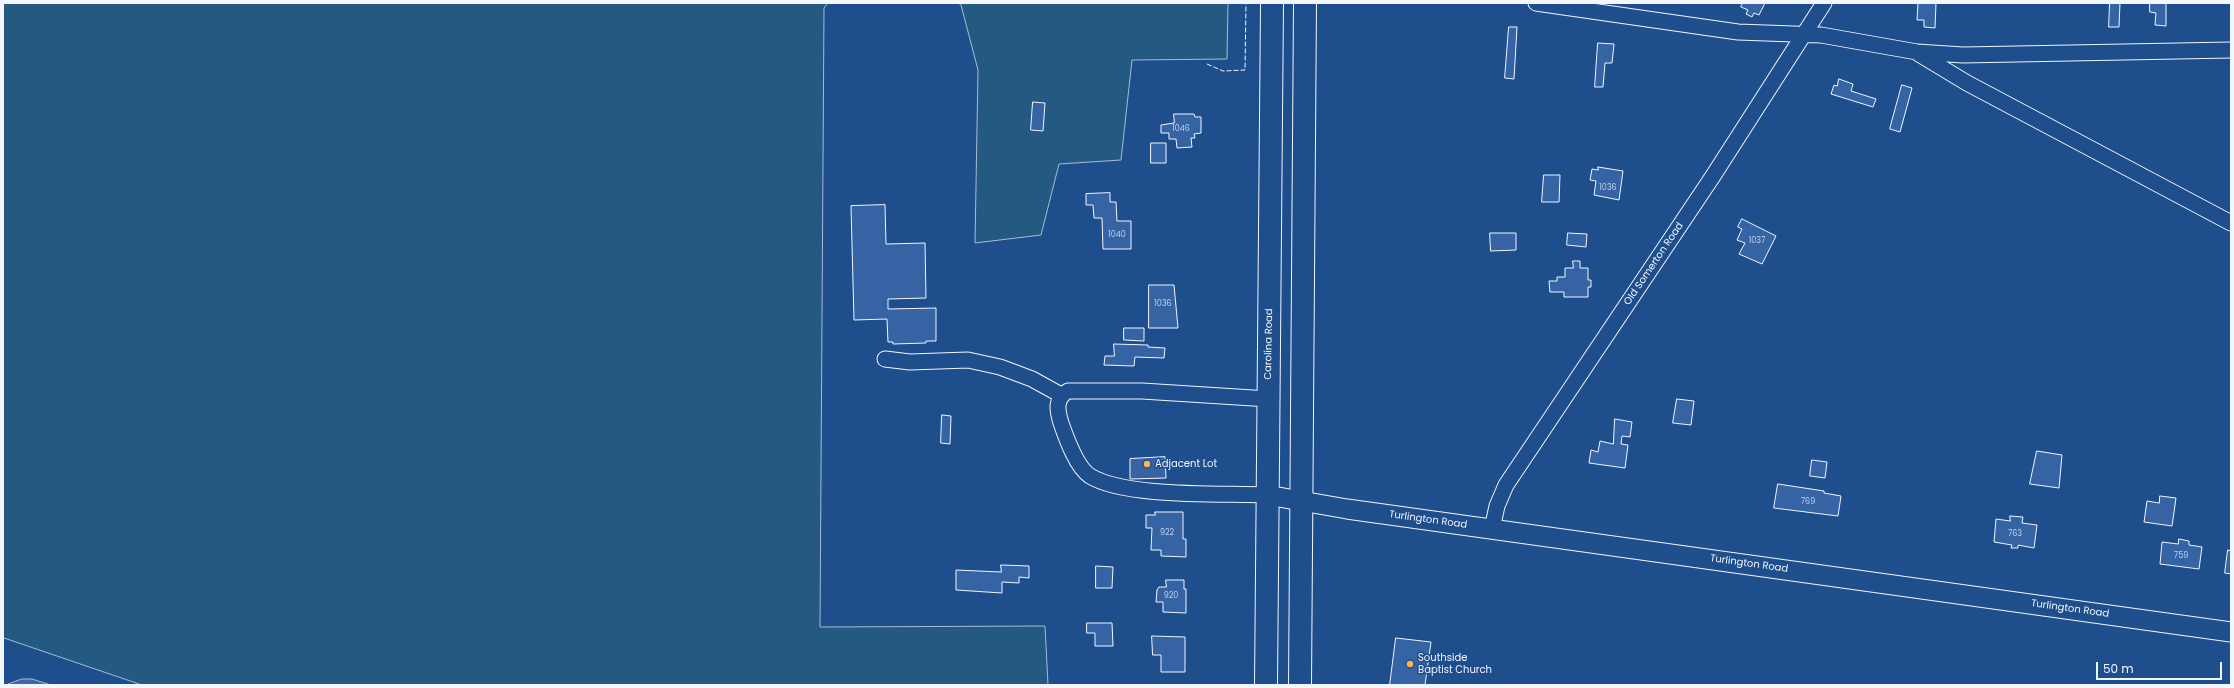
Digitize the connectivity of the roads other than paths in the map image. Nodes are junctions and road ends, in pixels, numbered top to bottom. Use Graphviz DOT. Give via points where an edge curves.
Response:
graph roads {
  1 [pos="1272,3"];
  2 [pos="1305,3"];
  3 [pos="1536,3"];
  4 [pos="1824,3"];
  5 [pos="1803,35"];
  6 [pos="2231,50"];
  7 [pos="1917,52"];
  8 [pos="2231,223"];
  9 [pos="885,359"];
  10 [pos="1061,395"];
  11 [pos="1269,399"];
  12 [pos="1267,495"];
  13 [pos="1302,501"];
  14 [pos="1492,529"];
  15 [pos="2231,632"];
  16 [pos="1266,685"];
  17 [pos="1300,685"];
  1 -- 11 [label="highway, Carolina Road"];
  2 -- 13 [label="highway"];
  3 -- 5 [label="street" via="1738,32"];
  4 -- 5 [label="street, Old Somerton Road"];
  5 -- 7 [label="street" via="1821,35"];
  5 -- 14 [label="street, Old Somerton Road" via="1713,176 1506,485 1497,506"];
  6 -- 7 [label="street" via="1962,55"];
  7 -- 8 [label="street" via="1967,83"];
  9 -- 10 [label="street" via="910,362 968,360 1000,367 1032,379"];
  10 -- 11 [label="street" via="1068,391 1142,391"];
  10 -- 12 [label="street" via="1058,401 1058,414 1066,439 1089,475 1117,486 1142,490"];
  11 -- 12 [label="highway, Carolina Road"];
  12 -- 13 [label="street, Turlington Road"];
  12 -- 16 [label="highway, Carolina Road"];
  13 -- 14 [label="street, Turlington Road"];
  13 -- 17 [label="highway"];
  14 -- 15 [label="street, Turlington Road"];
}
